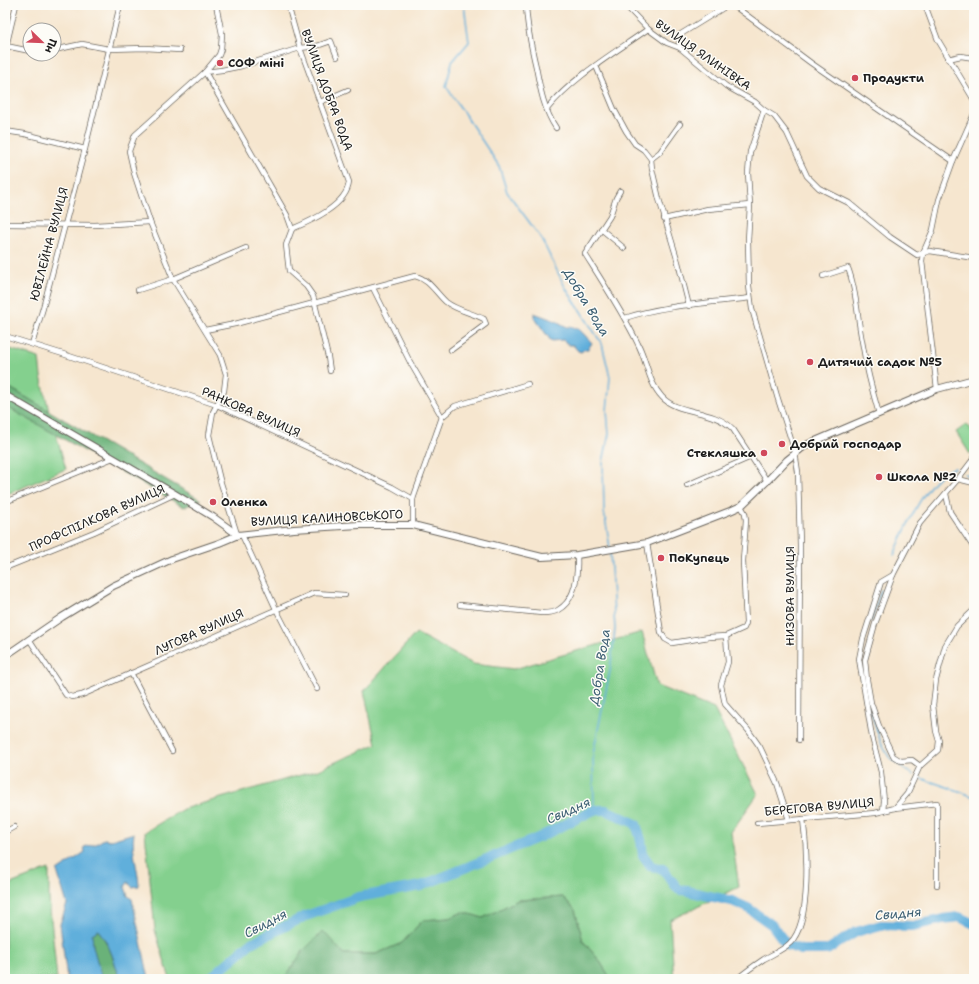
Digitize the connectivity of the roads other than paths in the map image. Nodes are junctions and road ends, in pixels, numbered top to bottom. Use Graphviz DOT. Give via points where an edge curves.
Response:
graph roads {
  1 [pos="16,5"];
  2 [pos="120,5"];
  3 [pos="216,5"];
  4 [pos="288,5"];
  5 [pos="526,5"];
  6 [pos="625,5"];
  7 [pos="728,5"];
  8 [pos="733,5"];
  9 [pos="925,5"];
  10 [pos="648,29"];
  11 [pos="6,48"];
  12 [pos="62,48"];
  13 [pos="300,48"];
  14 [pos="680,48"];
  15 [pos="109,49"];
  16 [pos="22,50"];
  17 [pos="180,50"];
  18 [pos="337,57"];
  19 [pos="974,58"];
  20 [pos="948,59"];
  21 [pos="596,66"];
  22 [pos="205,72"];
  23 [pos="348,90"];
  24 [pos="974,100"];
  25 [pos="320,102"];
  26 [pos="546,109"];
  27 [pos="764,110"];
  28 [pos="974,114"];
  29 [pos="680,124"];
  30 [pos="556,128"];
  31 [pos="5,131"];
  32 [pos="85,148"];
  33 [pos="651,160"];
  34 [pos="953,161"];
  35 [pos="620,191"];
  36 [pos="750,205"];
  37 [pos="664,219"];
  38 [pos="150,222"];
  39 [pos="5,224"];
  40 [pos="65,225"];
  41 [pos="292,229"];
  42 [pos="601,229"];
  43 [pos="246,248"];
  44 [pos="624,248"];
  45 [pos="923,253"];
  46 [pos="974,258"];
  47 [pos="823,276"];
  48 [pos="173,279"];
  49 [pos="373,288"];
  50 [pos="138,290"];
  51 [pos="750,298"];
  52 [pos="315,304"];
  53 [pos="689,306"];
  54 [pos="625,318"];
  55 [pos="205,330"];
  56 [pos="5,336"];
  57 [pos="32,344"];
  58 [pos="451,350"];
  59 [pos="330,371"];
  60 [pos="974,379"];
  61 [pos="528,384"];
  62 [pos="936,389"];
  63 [pos="5,395"];
  64 [pos="217,405"];
  65 [pos="879,414"];
  66 [pos="442,417"];
  67 [pos="796,452"];
  68 [pos="752,457"];
  69 [pos="113,458"];
  70 [pos="974,458"];
  71 [pos="970,463"];
  72 [pos="974,469"];
  73 [pos="958,479"];
  74 [pos="767,481"];
  75 [pos="974,484"];
  76 [pos="687,485"];
  77 [pos="175,494"];
  78 [pos="946,494"];
  79 [pos="413,499"];
  80 [pos="5,502"];
  81 [pos="740,506"];
  82 [pos="413,525"];
  83 [pos="240,535"];
  84 [pos="647,543"];
  85 [pos="974,548"];
  86 [pos="578,555"];
  87 [pos="5,568"];
  88 [pos="893,575"];
  89 [pos="345,595"];
  90 [pos="460,605"];
  91 [pos="276,609"];
  92 [pos="974,610"];
  93 [pos="726,636"];
  94 [pos="28,639"];
  95 [pos="5,656"];
  96 [pos="131,673"];
  97 [pos="866,680"];
  98 [pos="863,687"];
  99 [pos="317,689"];
  100 [pos="799,740"];
  101 [pos="172,751"];
  102 [pos="920,766"];
  103 [pos="895,808"];
  104 [pos="883,811"];
  105 [pos="803,819"];
  106 [pos="789,820"];
  107 [pos="757,823"];
  108 [pos="14,827"];
  109 [pos="5,832"];
  110 [pos="937,886"];
  111 [pos="737,979"];
  1 -- 11 [label="street"];
  2 -- 15 [label="street, ЮВІЛЕЙНА ВУЛИЦЯ"];
  3 -- 22 [label="street" via="222,34 221,49"];
  4 -- 13 [label="street, ВУЛИЦЯ ДОБРА ВОДА"];
  5 -- 26 [label="street" via="531,43"];
  6 -- 10 [label="street, ВУЛИЦЯ ЯЛИНІВКА"];
  7 -- 14 [label="street" via="681,34"];
  8 -- 34 [label="street" via="811,63"];
  9 -- 20 [label="street"];
  10 -- 14 [label="street, ВУЛИЦЯ ЯЛИНІВКА" via="667,43"];
  10 -- 21 [label="street"];
  11 -- 16 [label="street"];
  12 -- 15 [label="street" via="82,44"];
  13 -- 18 [label="street" via="331,41"];
  13 -- 22 [label="street" via="242,66"];
  13 -- 25 [label="street, ВУЛИЦЯ ДОБРА ВОДА"];
  14 -- 27 [label="street, ВУЛИЦЯ ЯЛИНІВКА" via="726,86"];
  15 -- 17 [label="street"];
  15 -- 32 [label="street, ЮВІЛЕЙНА ВУЛИЦЯ"];
  19 -- 20 [label="street" via="961,56"];
  20 -- 24 [label="street"];
  21 -- 26 [label="street"];
  21 -- 33 [label="street" via="626,131"];
  22 -- 38 [label="street" via="135,135 129,151"];
  22 -- 41 [label="street" via="287,215"];
  23 -- 25 [label="street"];
  25 -- 41 [label="street, ВУЛИЦЯ ДОБРА ВОДА" via="349,182 349,189 336,204 312,221"];
  26 -- 30 [label="street"];
  27 -- 36 [label="street, НИЗОВА ВУЛИЦЯ" via="750,152"];
  27 -- 45 [label="street, ВУЛИЦЯ ЯЛИНІВКА" via="774,116 787,133 807,176 818,188 848,203 917,255"];
  28 -- 34 [label="street"];
  29 -- 33 [label="street"];
  31 -- 32 [label="street"];
  32 -- 40 [label="street, ЮВІЛЕЙНА ВУЛИЦЯ"];
  33 -- 37 [label="street"];
  34 -- 45 [label="street" via="939,200 933,230"];
  35 -- 42 [label="street" via="610,216"];
  36 -- 37 [label="street" via="708,209"];
  36 -- 51 [label="street, НИЗОВА ВУЛИЦЯ"];
  37 -- 53 [label="street"];
  38 -- 40 [label="street"];
  38 -- 48 [label="street"];
  39 -- 40 [label="street"];
  40 -- 57 [label="street, ЮВІЛЕЙНА ВУЛИЦЯ"];
  41 -- 52 [label="street" via="286,245 289,271 306,286"];
  42 -- 44 [label="street"];
  42 -- 54 [label="street" via="585,254"];
  43 -- 48 [label="street"];
  45 -- 46 [label="street, ВУЛИЦЯ ЯЛИНІВКА" via="930,251"];
  45 -- 62 [label="street"];
  47 -- 65 [label="street" via="848,268 853,280 862,341"];
  48 -- 50 [label="street"];
  48 -- 55 [label="street"];
  49 -- 52 [label="street"];
  49 -- 58 [label="street" via="409,277 420,277 447,303 484,319 486,324"];
  49 -- 66 [label="street" via="410,362"];
  51 -- 53 [label="street"];
  51 -- 67 [label="street, НИЗОВА ВУЛИЦЯ" via="777,396"];
  52 -- 55 [label="street"];
  52 -- 59 [label="street"];
  53 -- 54 [label="street"];
  54 -- 68 [label="street" via="643,354 651,380 662,397 672,405 714,416 728,424"];
  55 -- 64 [label="street" via="220,355 226,374 224,391"];
  56 -- 57 [label="street, РАНКОВА ВУЛИЦЯ"];
  57 -- 64 [label="street, РАНКОВА ВУЛИЦЯ"];
  60 -- 62 [label="main road, ВУЛИЦЯ КАЛИНОВСЬКОГО"];
  61 -- 66 [label="street" via="455,406"];
  62 -- 65 [label="main road, ВУЛИЦЯ КАЛИНОВСЬКОГО"];
  63 -- 69 [label="main road"];
  64 -- 79 [label="street, РАНКОВА ВУЛИЦЯ"];
  64 -- 83 [label="street" via="213,412 209,435 220,480"];
  65 -- 67 [label="main road, ВУЛИЦЯ КАЛИНОВСЬКОГО" via="806,445"];
  66 -- 79 [label="street"];
  67 -- 74 [label="main road, ВУЛИЦЯ КАЛИНОВСЬКОГО"];
  67 -- 100 [label="street, НИЗОВА ВУЛИЦЯ" via="800,545"];
  68 -- 74 [label="street"];
  68 -- 76 [label="street"];
  69 -- 77 [label="main road"];
  69 -- 80 [label="street"];
  70 -- 71 [label="street, БЕРЕГОВА ВУЛИЦЯ"];
  71 -- 72 [label="street"];
  71 -- 73 [label="street, БЕРЕГОВА ВУЛИЦЯ"];
  73 -- 75 [label="street"];
  73 -- 78 [label="street, БЕРЕГОВА ВУЛИЦЯ"];
  74 -- 81 [label="main road, ВУЛИЦЯ КАЛИНОВСЬКОГО"];
  77 -- 83 [label="main road"];
  77 -- 87 [label="street, ПРОФСПІЛКОВА ВУЛИЦЯ" via="94,532"];
  78 -- 85 [label="street" via="950,512"];
  78 -- 88 [label="street, БЕРЕГОВА ВУЛИЦЯ" via="920,523"];
  79 -- 82 [label="street"];
  81 -- 84 [label="main road, ВУЛИЦЯ КАЛИНОВСЬКОГО"];
  81 -- 93 [label="street" via="746,520 743,561 746,623 744,628"];
  82 -- 83 [label="main road, ВУЛИЦЯ КАЛИНОВСЬКОГО" via="294,529"];
  82 -- 86 [label="main road, ВУЛИЦЯ КАЛИНОВСЬКОГО" via="542,557"];
  83 -- 91 [label="street"];
  83 -- 94 [label="main road, ВУЛИЦЯ КАЛИНОВСЬКОГО" via="172,559 113,586"];
  84 -- 86 [label="main road, ВУЛИЦЯ КАЛИНОВСЬКОГО"];
  84 -- 93 [label="street" via="661,632 665,639 672,643"];
  86 -- 90 [label="street" via="578,571 572,593 567,603 558,610 542,613"];
  88 -- 97 [label="street, БЕРЕГОВА ВУЛИЦЯ" via="875,624 866,660"];
  88 -- 98 [label="street, БЕРЕГОВА ВУЛИЦЯ" via="881,582 863,639 859,659"];
  89 -- 91 [label="street, ЛУГОВА ВУЛИЦЯ" via="314,593"];
  91 -- 96 [label="street, ЛУГОВА ВУЛИЦЯ"];
  91 -- 99 [label="street"];
  92 -- 102 [label="street" via="957,626 945,646 932,705 940,741 938,750"];
  93 -- 106 [label="street" via="728,662 721,685 725,704 760,747 777,783"];
  94 -- 95 [label="main road, ВУЛИЦЯ КАЛИНОВСЬКОГО"];
  94 -- 96 [label="street, ЛУГОВА ВУЛИЦЯ" via="66,695 72,697"];
  96 -- 101 [label="street"];
  97 -- 98 [label="street, БЕРЕГОВА ВУЛИЦЯ"];
  97 -- 102 [label="street, БЕРЕГОВА ВУЛИЦЯ" via="879,726 893,756 901,761 912,760"];
  98 -- 104 [label="street, БЕРЕГОВА ВУЛИЦЯ" via="881,772"];
  102 -- 103 [label="street" via="907,794"];
  103 -- 104 [label="street, БЕРЕГОВА ВУЛИЦЯ"];
  103 -- 110 [label="street, БЕРЕГОВА ВУЛИЦЯ" via="937,803"];
  104 -- 105 [label="street, БЕРЕГОВА ВУЛИЦЯ"];
  105 -- 106 [label="street, БЕРЕГОВА ВУЛИЦЯ"];
  105 -- 111 [label="street" via="807,856 805,897 798,931 785,948 756,964"];
  106 -- 107 [label="street, БЕРЕГОВА ВУЛИЦЯ"];
  108 -- 109 [label="street"];
}
